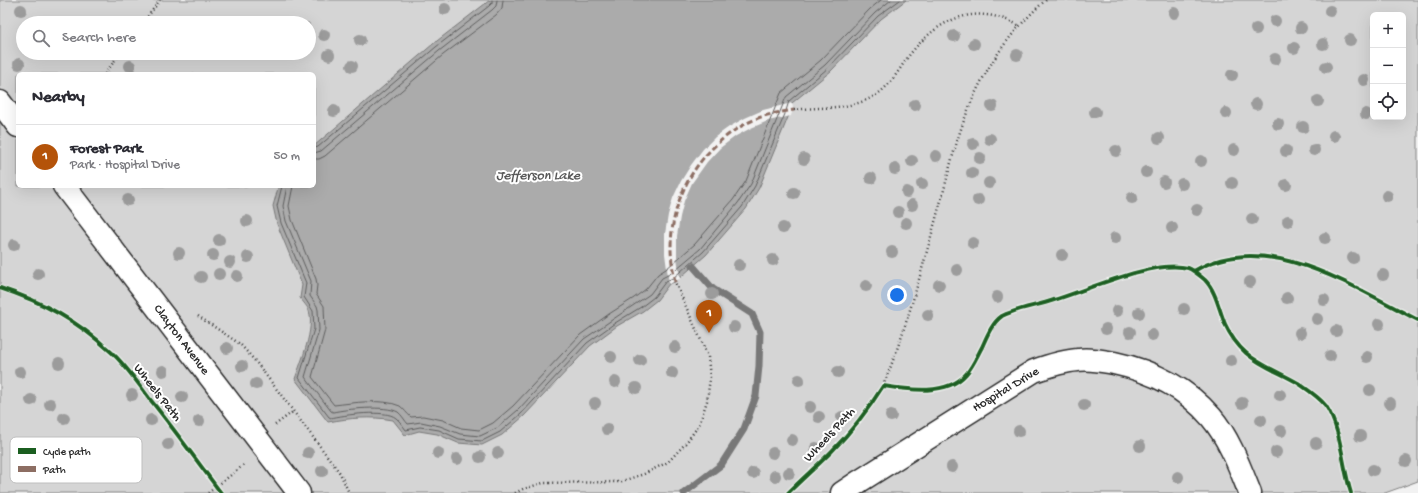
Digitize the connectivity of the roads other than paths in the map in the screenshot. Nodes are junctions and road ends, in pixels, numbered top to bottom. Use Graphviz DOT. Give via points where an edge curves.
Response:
graph roads {
  1 [pos="0,102"];
  2 [pos="16,123"];
  3 [pos="66,188"];
  4 [pos="299,493"];
  5 [pos="842,493"];
  6 [pos="1250,493"];
  1 -- 2 [label="street"];
  3 -- 4 [label="street, Clayton Avenue"];
  5 -- 6 [label="street, Hospital Drive" via="1034,372 1050,365 1079,360 1102,360 1147,372 1171,383 1190,396 1212,418 1230,445"];
}
